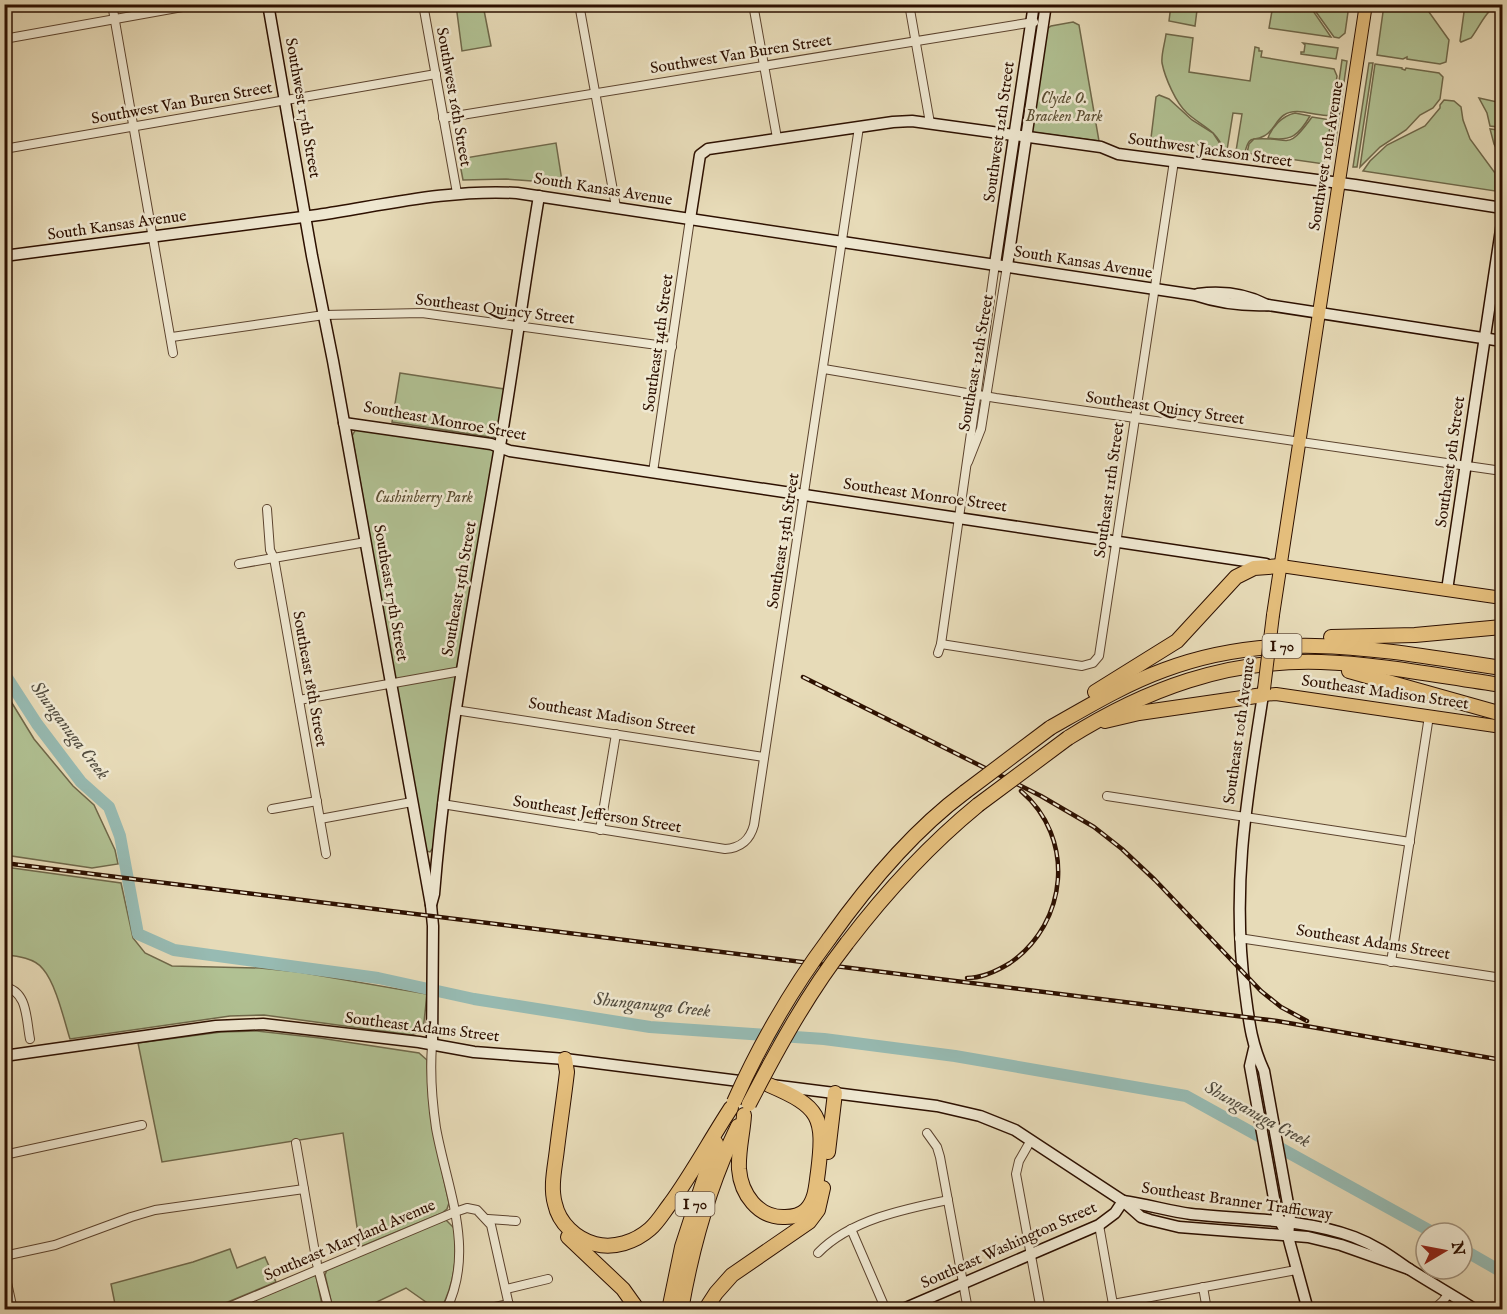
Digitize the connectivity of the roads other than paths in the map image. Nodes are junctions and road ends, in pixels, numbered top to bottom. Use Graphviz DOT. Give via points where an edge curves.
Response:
graph roads {
  1 [pos="112,4"];
  2 [pos="199,4"];
  3 [pos="268,4"];
  4 [pos="423,4"];
  5 [pos="579,4"];
  6 [pos="753,4"];
  7 [pos="909,4"];
  8 [pos="1034,4"];
  9 [pos="1046,4"];
  10 [pos="1366,4"];
  11 [pos="115,19"];
  12 [pos="1032,21"];
  13 [pos="1044,23"];
  14 [pos="4,39"];
  15 [pos="915,41"];
  16 [pos="764,65"];
  17 [pos="436,74"];
  18 [pos="595,93"];
  19 [pos="285,99"];
  20 [pos="443,118"];
  21 [pos="930,123"];
  22 [pos="134,126"];
  23 [pos="859,127"];
  24 [pos="1014,136"];
  25 [pos="777,138"];
  26 [pos="1026,138"];
  27 [pos="4,149"];
  28 [pos="1174,161"];
  29 [pos="1339,183"];
  30 [pos="457,193"];
  31 [pos="539,196"];
  32 [pos="616,207"];
  33 [pos="1503,208"];
  34 [pos="306,216"];
  35 [pos="690,219"];
  36 [pos="1503,223"];
  37 [pos="154,236"];
  38 [pos="843,241"];
  39 [pos="4,256"];
  40 [pos="995,264"];
  41 [pos="1007,266"];
  42 [pos="1154,289"];
  43 [pos="1320,313"];
  44 [pos="324,315"];
  45 [pos="519,325"];
  46 [pos="172,337"];
  47 [pos="1485,338"];
  48 [pos="1503,341"];
  49 [pos="672,347"];
  50 [pos="173,352"];
  51 [pos="824,369"];
  52 [pos="976,394"];
  53 [pos="988,396"];
  54 [pos="1134,418"];
  55 [pos="344,423"];
  56 [pos="1300,442"];
  57 [pos="500,447"];
  58 [pos="967,463"];
  59 [pos="1466,466"];
  60 [pos="1503,471"];
  61 [pos="653,472"];
  62 [pos="805,495"];
  63 [pos="267,509"];
  64 [pos="959,517"];
  65 [pos="1116,541"];
  66 [pos="366,542"];
  67 [pos="274,558"];
  68 [pos="239,564"];
  69 [pos="1281,566"];
  70 [pos="1447,590"];
  71 [pos="1503,598"];
  72 [pos="1503,627"];
  73 [pos="941,644"];
  74 [pos="1292,645"];
  75 [pos="938,653"];
  76 [pos="1293,663"];
  77 [pos="1503,668"];
  78 [pos="461,671"];
  79 [pos="391,683"];
  80 [pos="1503,685"];
  81 [pos="1263,692"];
  82 [pos="299,700"];
  83 [pos="455,710"];
  84 [pos="1503,714"];
  85 [pos="1073,715"];
  86 [pos="1429,716"];
  87 [pos="1096,721"];
  88 [pos="1503,727"];
  89 [pos="616,734"];
  90 [pos="764,757"];
  91 [pos="1107,796"];
  92 [pos="317,801"];
  93 [pos="412,802"];
  94 [pos="442,804"];
  95 [pos="272,809"];
  96 [pos="1244,817"];
  97 [pos="320,819"];
  98 [pos="600,830"];
  99 [pos="746,842"];
  100 [pos="1410,842"];
  101 [pos="437,846"];
  102 [pos="326,854"];
  103 [pos="423,860"];
  104 [pos="431,905"];
  105 [pos="1239,938"];
  106 [pos="1391,962"];
  107 [pos="1503,978"];
  108 [pos="4,987"];
  109 [pos="30,1039"];
  110 [pos="432,1045"];
  111 [pos="1254,1049"];
  112 [pos="4,1056"];
  113 [pos="565,1059"];
  114 [pos="769,1085"];
  115 [pos="832,1093"];
  116 [pos="732,1105"];
  117 [pos="747,1109"];
  118 [pos="142,1125"];
  119 [pos="927,1133"];
  120 [pos="1031,1140"];
  121 [pos="822,1141"];
  122 [pos="296,1143"];
  123 [pos="4,1155"];
  124 [pos="304,1189"];
  125 [pos="948,1200"];
  126 [pos="1123,1201"];
  127 [pos="455,1212"];
  128 [pos="488,1219"];
  129 [pos="516,1221"];
  130 [pos="1285,1223"];
  131 [pos="1099,1225"];
  132 [pos="851,1229"];
  133 [pos="1288,1236"];
  134 [pos="818,1253"];
  135 [pos="1031,1254"];
  136 [pos="4,1256"];
  137 [pos="4,1269"];
  138 [pos="318,1269"];
  139 [pos="1409,1269"];
  140 [pos="1296,1270"];
  141 [pos="548,1279"];
  142 [pos="963,1284"];
  143 [pos="1203,1287"];
  144 [pos="506,1288"];
  145 [pos="1449,1293"];
  146 [pos="510,1307"];
  147 [pos="1114,1307"];
  148 [pos="13,1310"];
  149 [pos="222,1310"];
  150 [pos="328,1310"];
  151 [pos="446,1310"];
  152 [pos="481,1310"];
  153 [pos="638,1310"];
  154 [pos="669,1310"];
  155 [pos="681,1310"];
  156 [pos="705,1310"];
  157 [pos="886,1310"];
  158 [pos="901,1310"];
  159 [pos="968,1310"];
  160 [pos="1041,1310"];
  161 [pos="1207,1310"];
  162 [pos="1308,1310"];
  163 [pos="1433,1310"];
  164 [pos="1476,1310"];
  1 -- 11 [label="street"];
  2 -- 11 [label="street"];
  3 -- 19 [label="main road, Southwest 17th Street"];
  4 -- 17 [label="street, Southwest 16th Street"];
  5 -- 18 [label="street"];
  6 -- 16 [label="street"];
  7 -- 15 [label="street"];
  8 -- 12 [label="main road, Southwest 12th Street"];
  9 -- 13 [label="main road, Southwest 12th Street"];
  10 -- 29 [label="main road, Southwest 10th Avenue"];
  11 -- 14 [label="street"];
  11 -- 22 [label="street"];
  12 -- 13 [label="street, Southwest Van Buren Street"];
  12 -- 15 [label="street, Southwest Van Buren Street"];
  12 -- 24 [label="main road, Southwest 12th Street"];
  13 -- 26 [label="main road, Southwest 12th Street"];
  15 -- 16 [label="street, Southwest Van Buren Street"];
  15 -- 21 [label="street"];
  16 -- 18 [label="street, Southwest Van Buren Street"];
  16 -- 25 [label="street"];
  17 -- 19 [label="street, Southwest Van Buren Street"];
  17 -- 20 [label="street, Southwest 16th Street"];
  18 -- 20 [label="street, Southwest Van Buren Street"];
  18 -- 32 [label="street"];
  19 -- 22 [label="street, Southwest Van Buren Street"];
  19 -- 34 [label="main road, Southwest 17th Street"];
  20 -- 30 [label="street, Southwest 16th Street"];
  21 -- 23 [label="main road, Southwest Jackson Street" via="893,122"];
  21 -- 24 [label="main road, Southwest Jackson Street"];
  22 -- 27 [label="street, Southwest Van Buren Street"];
  22 -- 37 [label="street"];
  23 -- 25 [label="main road, Southwest Jackson Street"];
  23 -- 38 [label="street, Southeast 13th Street"];
  24 -- 26 [label="main road, Southwest Jackson Street"];
  24 -- 40 [label="main road, Southwest 12th Street"];
  25 -- 35 [label="main road, Southwest Jackson Street" via="702,152"];
  26 -- 28 [label="main road, Southwest Jackson Street"];
  26 -- 41 [label="main road, Southwest 12th Street"];
  28 -- 29 [label="main road, Southwest Jackson Street"];
  28 -- 42 [label="street, Southeast 11th Street"];
  29 -- 33 [label="main road, Southwest Jackson Street"];
  29 -- 43 [label="main road, Southwest 10th Avenue"];
  30 -- 31 [label="main road, South Kansas Avenue" via="491,191"];
  30 -- 34 [label="main road, South Kansas Avenue"];
  31 -- 32 [label="main road, South Kansas Avenue"];
  31 -- 45 [label="main road, Southeast 15th Street"];
  32 -- 35 [label="main road, South Kansas Avenue"];
  34 -- 37 [label="main road, South Kansas Avenue"];
  34 -- 44 [label="main road, Southeast 17th Street"];
  35 -- 38 [label="main road, South Kansas Avenue"];
  35 -- 49 [label="street, Southeast 14th Street"];
  36 -- 47 [label="main road, Southeast 9th Street"];
  37 -- 39 [label="main road, South Kansas Avenue"];
  37 -- 46 [label="street"];
  38 -- 40 [label="main road, South Kansas Avenue"];
  38 -- 51 [label="street, Southeast 13th Street"];
  40 -- 41 [label="main road, South Kansas Avenue"];
  40 -- 52 [label="street, Southeast 12th Street"];
  41 -- 42 [label="main road, South Kansas Avenue"];
  41 -- 53 [label="street, Southeast 12th Street"];
  42 -- 43 [label="main road, South Kansas Avenue" via="1248,306"];
  42 -- 54 [label="street, Southeast 11th Street"];
  43 -- 47 [label="main road, South Kansas Avenue"];
  43 -- 56 [label="main road, Southeast 10th Avenue"];
  44 -- 45 [label="street, Southeast Quincy Street" via="422,313"];
  44 -- 46 [label="street, Southeast Quincy Street"];
  44 -- 55 [label="main road, Southeast 17th Street"];
  45 -- 49 [label="street, Southeast Quincy Street"];
  45 -- 57 [label="main road, Southeast 15th Street"];
  46 -- 50 [label="street"];
  47 -- 48 [label="main road, South Kansas Avenue"];
  47 -- 59 [label="main road, Southeast 9th Street"];
  49 -- 61 [label="street, Southeast 14th Street"];
  51 -- 52 [label="street, Southeast Quincy Street"];
  51 -- 62 [label="street, Southeast 13th Street"];
  52 -- 53 [label="street, Southeast Quincy Street"];
  52 -- 58 [label="street, Southeast 12th Street"];
  53 -- 54 [label="street, Southeast Quincy Street"];
  53 -- 58 [label="street, Southeast 12th Street" via="981,429"];
  54 -- 56 [label="street, Southeast Quincy Street"];
  54 -- 65 [label="street, Southeast 11th Street"];
  55 -- 57 [label="main road, Southeast Monroe Street"];
  55 -- 66 [label="main road, Southeast 17th Street"];
  56 -- 59 [label="street, Southeast Quincy Street"];
  56 -- 69 [label="main road, Southeast 10th Avenue"];
  57 -- 61 [label="main road, Southeast Monroe Street"];
  57 -- 78 [label="main road, Southeast 15th Street"];
  58 -- 64 [label="street, Southeast 12th Street"];
  59 -- 60 [label="street, Southeast Quincy Street"];
  59 -- 70 [label="main road, Southeast 9th Street"];
  61 -- 62 [label="main road, Southeast Monroe Street"];
  62 -- 64 [label="main road, Southeast Monroe Street"];
  62 -- 90 [label="street, Southeast 13th Street"];
  63 -- 67 [label="street, Southeast 18th Street"];
  64 -- 65 [label="main road, Southeast Monroe Street"];
  64 -- 73 [label="street, Southeast 12th Street"];
  65 -- 69 [label="main road, Southeast Monroe Street"];
  65 -- 73 [label="street, Southeast 11th Street" via="1098,659 1093,663 1082,666"];
  66 -- 67 [label="street"];
  66 -- 79 [label="main road, Southeast 17th Street"];
  67 -- 68 [label="street"];
  67 -- 82 [label="street, Southeast 18th Street"];
  69 -- 70 [label="main road, Southeast Monroe Street"];
  69 -- 81 [label="main road, Southeast 10th Avenue, bridge"];
  69 -- 85 [label="highway" via="1254,568 1236,577 1177,640 1083,699"];
  70 -- 71 [label="main road, Southeast Monroe Street"];
  72 -- 74 [label="highway" via="1322,638"];
  73 -- 75 [label="street, Southeast 12th Street"];
  74 -- 77 [label="highway, I 70" via="1345,646"];
  74 -- 85 [label="highway, I 70" via="1234,651 1175,666 1112,692"];
  76 -- 80 [label="highway, I 70" via="1350,664"];
  76 -- 84 [label="highway" via="1341,669"];
  76 -- 87 [label="highway, I 70" via="1243,667 1196,678 1150,693"];
  78 -- 79 [label="street"];
  78 -- 83 [label="main road, Southeast 15th Street"];
  79 -- 82 [label="street"];
  79 -- 93 [label="main road, Southeast 17th Street"];
  81 -- 86 [label="main road, Southeast Madison Street"];
  81 -- 87 [label="highway"];
  81 -- 96 [label="main road, Southeast 10th Avenue"];
  82 -- 92 [label="street, Southeast 18th Street"];
  83 -- 89 [label="street, Southeast Madison Street"];
  83 -- 94 [label="main road, Southeast 15th Street"];
  85 -- 116 [label="highway, I 70, bridge" via="948,804 854,906 780,1012"];
  86 -- 88 [label="main road, Southeast Madison Street"];
  86 -- 100 [label="street"];
  87 -- 117 [label="highway, I 70, bridge" via="978,805 912,866 822,977"];
  89 -- 90 [label="street, Southeast Madison Street"];
  89 -- 98 [label="street"];
  90 -- 99 [label="street, Southeast 13th Street" via="753,832"];
  91 -- 96 [label="street"];
  92 -- 95 [label="street"];
  92 -- 97 [label="street, Southeast 18th Street"];
  93 -- 97 [label="street"];
  93 -- 103 [label="main road, Southeast 17th Street"];
  94 -- 98 [label="street, Southeast Jefferson Street"];
  94 -- 101 [label="main road, Southeast 15th Street"];
  96 -- 100 [label="street"];
  96 -- 105 [label="main road, Southeast 10th Avenue"];
  97 -- 102 [label="street, Southeast 18th Street"];
  98 -- 99 [label="street, Southeast Jefferson Street" via="724,849"];
  100 -- 106 [label="street"];
  101 -- 103 [label="main road"];
  101 -- 104 [label="main road, Southeast 15th Street"];
  103 -- 104 [label="main road, Southeast 17th Street"];
  104 -- 110 [label="main road, Southeast 15th Street"];
  105 -- 106 [label="street, Southeast Adams Street"];
  105 -- 111 [label="main road, Southeast 10th Avenue"];
  106 -- 107 [label="street, Southeast Adams Street"];
  108 -- 109 [label="street" via="16,990 22,999"];
  110 -- 112 [label="main road, Southeast Adams Street" via="248,1024"];
  110 -- 113 [label="main road, Southeast Adams Street"];
  110 -- 127 [label="street, Southeast 15th Street" via="434,1112"];
  111 -- 130 [label="main road, Southeast 10th Avenue" via="1264,1071 1285,1192"];
  111 -- 130 [label="main road, Southeast 10th Avenue" via="1250,1066 1277,1215"];
  113 -- 114 [label="main road, Southeast Adams Street"];
  113 -- 116 [label="highway" via="567,1072 553,1194 562,1220 572,1232 590,1242 620,1244 651,1228 686,1182"];
  113 -- 153 [label="highway" via="560,1072 548,1203 560,1227 623,1289"];
  114 -- 115 [label="main road, Southeast Adams Street"];
  114 -- 121 [label="highway" via="809,1107 818,1119"];
  115 -- 120 [label="main road, Southeast Branner Trafficway" via="949,1108 980,1116"];
  115 -- 121 [label="highway"];
  115 -- 156 [label="highway" via="822,1196 814,1216 797,1232 732,1275"];
  116 -- 154 [label="highway, I 70" via="699,1190"];
  117 -- 121 [label="highway" via="739,1149 741,1179 754,1205 771,1215 792,1217 807,1209 816,1191"];
  117 -- 155 [label="highway, I 70" via="702,1220"];
  118 -- 123 [label="street"];
  119 -- 125 [label="street" via="937,1147"];
  120 -- 126 [label="main road, Southeast Branner Trafficway"];
  120 -- 135 [label="street" via="1018,1161 1016,1174"];
  122 -- 124 [label="street"];
  124 -- 136 [label="street" via="155,1210 55,1245"];
  124 -- 138 [label="street"];
  125 -- 132 [label="street"];
  125 -- 142 [label="street"];
  126 -- 130 [label="main road, Southeast Branner Trafficway" via="1191,1214"];
  126 -- 131 [label="main road, Southeast Washington Street"];
  126 -- 133 [label="main road, Southeast Branner Trafficway" via="1141,1217 1169,1225"];
  127 -- 128 [label="street, Southeast Maryland Avenue" via="472,1209"];
  127 -- 138 [label="street, Southeast Maryland Avenue"];
  127 -- 151 [label="street, Southeast 15th Street" via="460,1240 459,1269"];
  128 -- 129 [label="street, Southeast Maryland Avenue"];
  128 -- 144 [label="street"];
  130 -- 133 [label="main road, Southeast 10th Avenue"];
  130 -- 139 [label="main road, Southeast Branner Trafficway" via="1307,1224 1353,1237 1386,1252"];
  131 -- 135 [label="main road, Southeast Washington Street"];
  131 -- 147 [label="street"];
  132 -- 134 [label="street"];
  132 -- 157 [label="street"];
  133 -- 139 [label="main road, Southeast Branner Trafficway" via="1341,1245"];
  133 -- 140 [label="main road, Southeast 10th Avenue"];
  135 -- 142 [label="main road, Southeast Washington Street"];
  135 -- 160 [label="street"];
  137 -- 148 [label="street"];
  138 -- 149 [label="street, Southeast Maryland Avenue"];
  138 -- 150 [label="street"];
  139 -- 145 [label="main road, Southeast Branner Trafficway"];
  140 -- 143 [label="street"];
  140 -- 162 [label="main road, Southeast 10th Avenue"];
  141 -- 144 [label="street"];
  142 -- 158 [label="main road, Southeast Washington Street"];
  142 -- 159 [label="street"];
  143 -- 147 [label="street"];
  143 -- 161 [label="street"];
  144 -- 146 [label="street"];
  145 -- 163 [label="street"];
  145 -- 164 [label="main road, Southeast Branner Trafficway"];
  146 -- 152 [label="street"];
}
